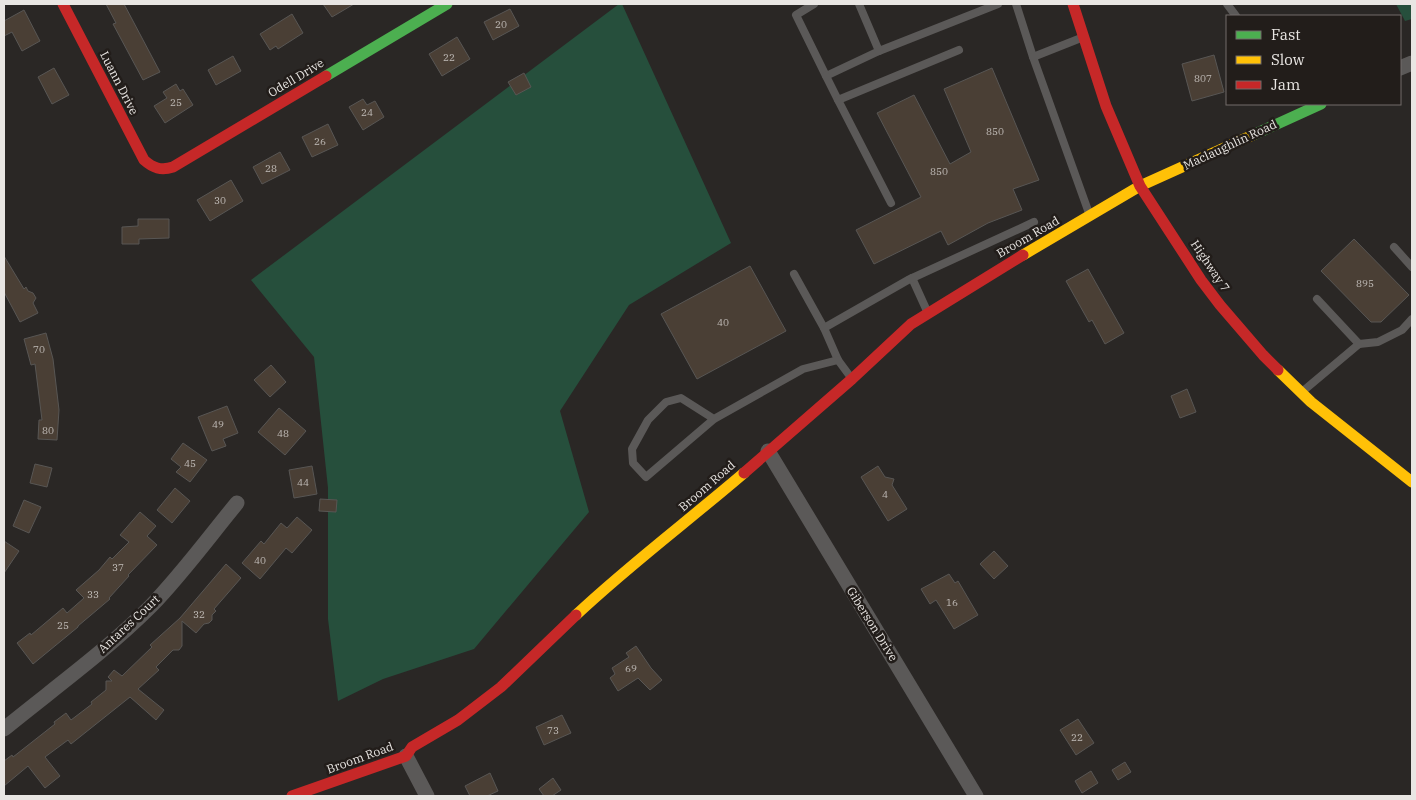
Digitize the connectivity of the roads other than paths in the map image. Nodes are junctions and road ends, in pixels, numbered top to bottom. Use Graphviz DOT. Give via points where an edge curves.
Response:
graph roads {
  1 [pos="63,4"];
  2 [pos="447,4"];
  3 [pos="814,4"];
  4 [pos="859,4"];
  5 [pos="998,4"];
  6 [pos="1016,4"];
  7 [pos="1073,4"];
  8 [pos="1227,4"];
  9 [pos="1235,15"];
  10 [pos="1083,38"];
  11 [pos="959,50"];
  12 [pos="879,51"];
  13 [pos="1033,57"];
  14 [pos="826,76"];
  15 [pos="838,100"];
  16 [pos="1319,105"];
  17 [pos="156,170"];
  18 [pos="1140,186"];
  19 [pos="891,203"];
  20 [pos="1090,216"];
  21 [pos="1034,222"];
  22 [pos="1394,247"];
  23 [pos="1412,267"];
  24 [pos="794,274"];
  25 [pos="912,278"];
  26 [pos="1318,299"];
  27 [pos="928,313"];
  28 [pos="1412,319"];
  29 [pos="824,328"];
  30 [pos="1359,344"];
  31 [pos="838,360"];
  32 [pos="852,379"];
  33 [pos="1301,392"];
  34 [pos="714,419"];
  35 [pos="768,451"];
  36 [pos="1412,482"];
  37 [pos="237,503"];
  38 [pos="4,729"];
  39 [pos="406,756"];
  40 [pos="292,796"];
  41 [pos="427,796"];
  42 [pos="976,796"];
  1 -- 17 [label="street, Luann Drive" via="137,149"];
  2 -- 17 [label="street, Odell Drive" via="173,168"];
  3 -- 14 [label="lane" via="796,15"];
  4 -- 12 [label="lane"];
  5 -- 12 [label="lane"];
  6 -- 13 [label="lane"];
  7 -- 10 [label="street, Highway 7"];
  8 -- 9 [label="lane"];
  10 -- 13 [label="lane"];
  10 -- 18 [label="street, Highway 7" via="1106,106"];
  11 -- 15 [label="lane"];
  12 -- 14 [label="lane"];
  13 -- 20 [label="lane"];
  14 -- 15 [label="lane"];
  15 -- 19 [label="lane"];
  16 -- 18 [label="street, Maclaughlin Road"];
  18 -- 20 [label="street, Broom Road"];
  18 -- 33 [label="street, Highway 7" via="1220,305 1263,355"];
  20 -- 27 [label="street, Broom Road"];
  21 -- 25 [label="lane"];
  22 -- 23 [label="lane"];
  24 -- 29 [label="lane"];
  25 -- 27 [label="lane"];
  25 -- 29 [label="lane"];
  26 -- 30 [label="lane"];
  27 -- 32 [label="street, Broom Road" via="911,324"];
  28 -- 30 [label="lane" via="1402,330 1378,342"];
  29 -- 31 [label="lane"];
  30 -- 33 [label="lane"];
  31 -- 32 [label="lane"];
  31 -- 34 [label="lane" via="803,370"];
  32 -- 35 [label="street, Broom Road"];
  33 -- 36 [label="street, Highway 7"];
  34 -- 34 [label="lane" via="681,398 666,402 648,420 636,441 632,449 632,463 646,477"];
  35 -- 39 [label="street, Broom Road" via="596,596 501,686 458,720 412,747"];
  35 -- 42 [label="street, Giberson Drive"];
  37 -- 38 [label="street, Antares Court" via="151,606"];
  39 -- 40 [label="street, Broom Road"];
  39 -- 41 [label="street"];
}
